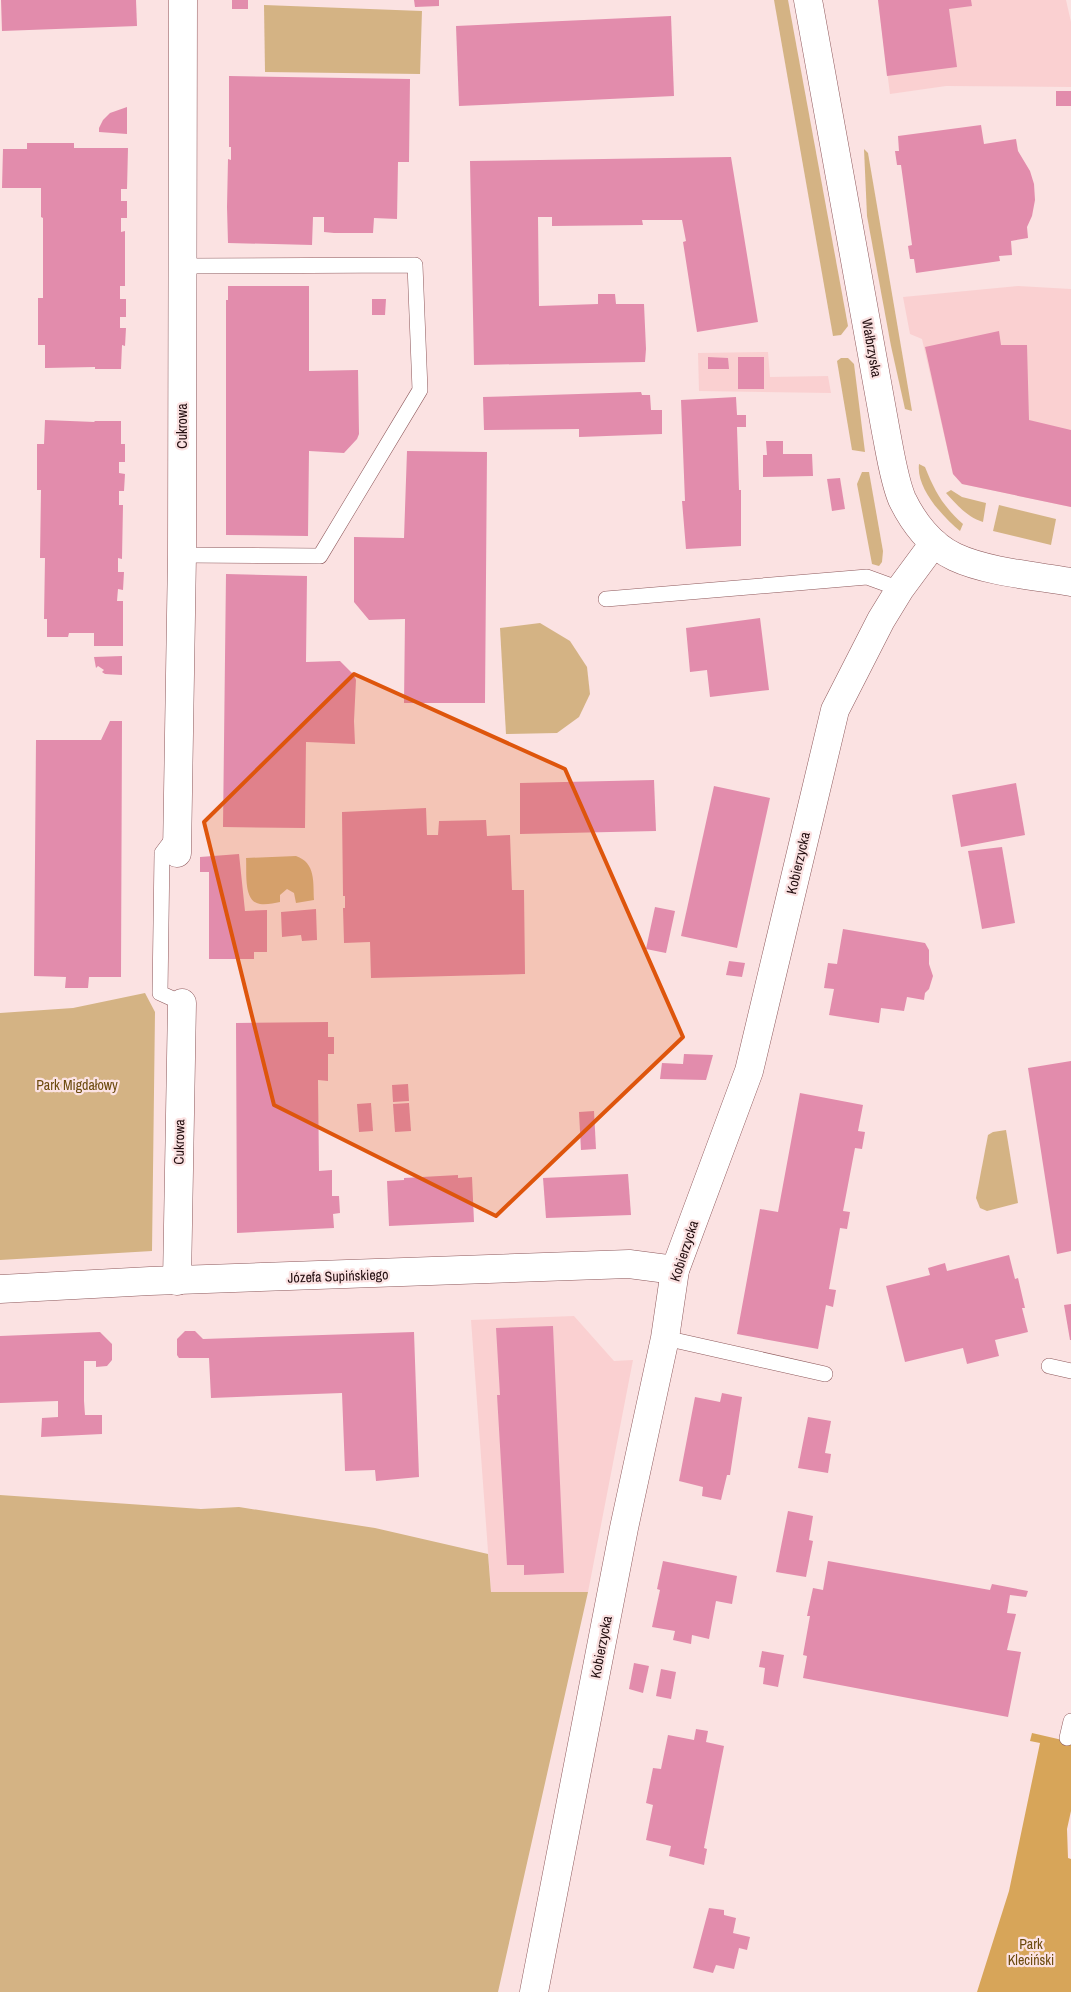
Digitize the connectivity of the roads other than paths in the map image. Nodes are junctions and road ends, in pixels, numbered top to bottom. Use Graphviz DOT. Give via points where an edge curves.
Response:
graph roads {
  1 [pos="183,0"];
  2 [pos="808,0"];
  3 [pos="182,266"];
  4 [pos="934,544"];
  5 [pos="182,555"];
  6 [pos="1071,582"];
  7 [pos="900,588"];
  8 [pos="606,599"];
  9 [pos="177,843"];
  10 [pos="182,1003"];
  11 [pos="675,1270"];
  12 [pos="177,1281"];
  13 [pos="0,1289"];
  14 [pos="665,1338"];
  15 [pos="1049,1366"];
  16 [pos="1071,1371"];
  17 [pos="825,1374"];
  18 [pos="1071,1721"];
  19 [pos="1067,1738"];
  20 [pos="534,1992"];
  1 -- 3 [label="street, Cukrowa"];
  2 -- 4 [label="street, Wałbrzyska" via="892,459 901,497 917,525"];
  3 -- 5 [label="street, Cukrowa"];
  3 -- 5 [label="lane" via="415,264 420,390 320,556"];
  4 -- 6 [label="street, Wałbrzyska" via="954,557 984,566"];
  4 -- 7 [label="street, Kobierzycka"];
  5 -- 9 [label="street, Cukrowa"];
  7 -- 8 [label="lane" via="867,577"];
  7 -- 11 [label="street, Kobierzycka" via="835,710 749,1071"];
  9 -- 10 [label="lane" via="162,853 160,993"];
  10 -- 12 [label="street, Cukrowa"];
  11 -- 12 [label="street, Józefa Supińskiego" via="629,1264"];
  11 -- 14 [label="street, Kobierzycka"];
  12 -- 13 [label="street, Józefa Supińskiego"];
  14 -- 17 [label="lane"];
  14 -- 20 [label="street, Kobierzycka" via="624,1528"];
  15 -- 16 [label="lane"];
  18 -- 19 [label="lane"];
}
